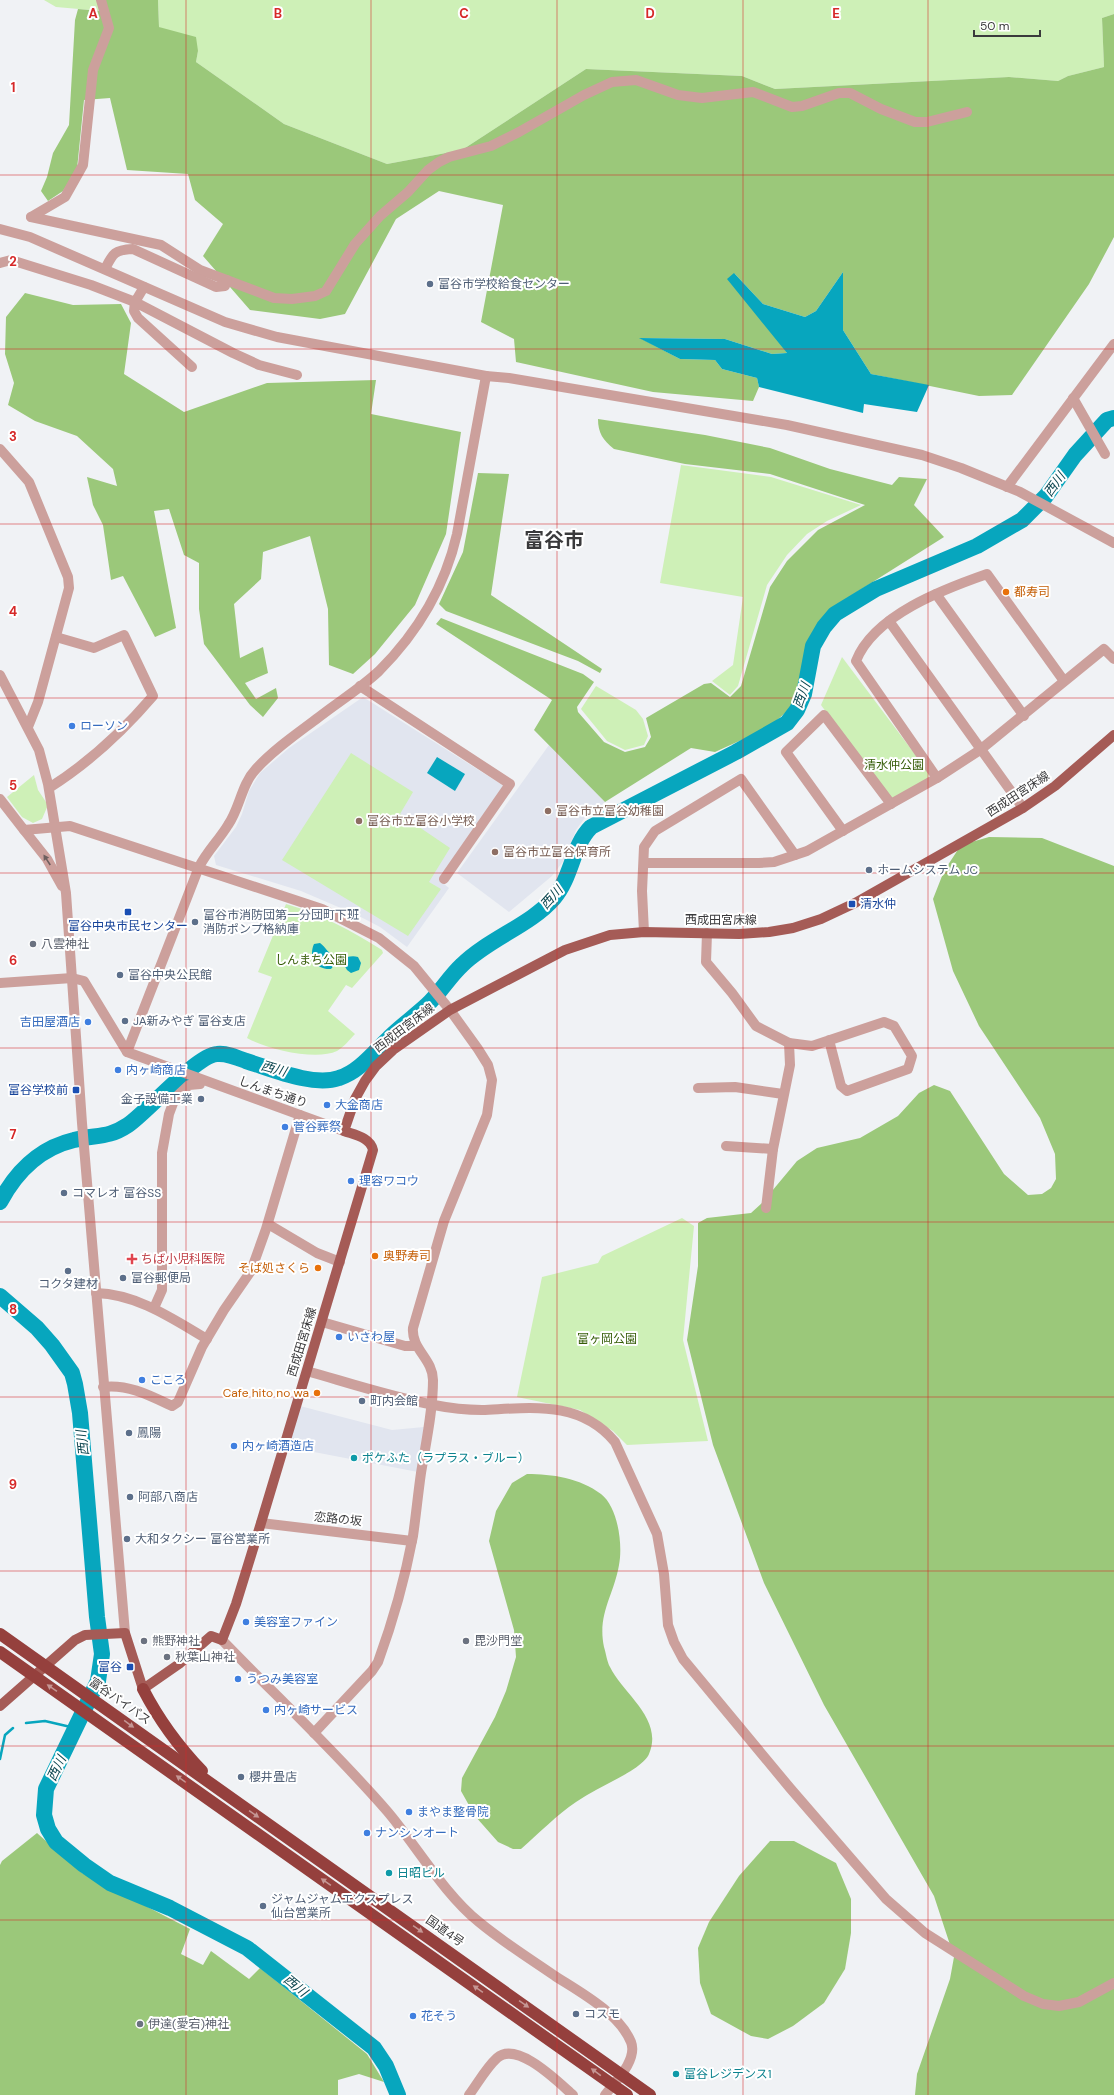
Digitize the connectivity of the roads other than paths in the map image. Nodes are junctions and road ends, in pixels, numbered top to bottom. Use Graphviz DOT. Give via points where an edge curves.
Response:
graph roads {
  1 [pos="101,0"];
  2 [pos="967,112"];
  3 [pos="0,229"];
  4 [pos="0,263"];
  5 [pos="105,269"];
  6 [pos="228,280"];
  7 [pos="144,287"];
  8 [pos="135,302"];
  9 [pos="1114,344"];
  10 [pos="192,367"];
  11 [pos="297,375"];
  12 [pos="486,376"];
  13 [pos="1073,398"];
  14 [pos="0,448"];
  15 [pos="1105,454"];
  16 [pos="1007,486"];
  17 [pos="1114,543"];
  18 [pos="936,594"];
  19 [pos="889,621"];
  20 [pos="56,637"];
  21 [pos="1114,660"];
  22 [pos="0,675"];
  23 [pos="1064,681"];
  24 [pos="360,686"];
  25 [pos="1024,716"];
  26 [pos="28,727"];
  27 [pos="1114,735"];
  28 [pos="980,750"];
  29 [pos="937,778"];
  30 [pos="49,788"];
  31 [pos="0,798"];
  32 [pos="890,804"];
  33 [pos="1023,808"];
  34 [pos="54,826"];
  35 [pos="24,830"];
  36 [pos="843,831"];
  37 [pos="795,855"];
  38 [pos="644,863"];
  39 [pos="198,867"];
  40 [pos="444,879"];
  41 [pos="66,893"];
  42 [pos="644,932"];
  43 [pos="708,933"];
  44 [pos="72,978"];
  45 [pos="0,984"];
  46 [pos="447,1006"];
  47 [pos="830,1040"];
  48 [pos="789,1043"];
  49 [pos="127,1052"];
  50 [pos="198,1079"];
  51 [pos="698,1088"];
  52 [pos="783,1094"];
  53 [pos="300,1115"];
  54 [pos="344,1130"];
  55 [pos="726,1146"];
  56 [pos="773,1149"];
  57 [pos="766,1208"];
  58 [pos="268,1224"];
  59 [pos="340,1262"];
  60 [pos="96,1293"];
  61 [pos="154,1308"];
  62 [pos="322,1322"];
  63 [pos="207,1339"];
  64 [pos="416,1346"];
  65 [pos="307,1371"];
  66 [pos="103,1387"];
  67 [pos="433,1405"];
  68 [pos="261,1523"];
  69 [pos="412,1541"];
  70 [pos="120,1633"];
  71 [pos="0,1634"];
  72 [pos="222,1640"];
  73 [pos="0,1652"];
  74 [pos="45,1665"];
  75 [pos="34,1676"];
  76 [pos="143,1689"];
  77 [pos="0,1706"];
  78 [pos="314,1733"];
  79 [pos="222,1792"];
  80 [pos="1114,1983"];
  81 [pos="621,2074"];
  82 [pos="613,2084"];
  83 [pos="469,2095"];
  84 [pos="573,2095"];
  85 [pos="605,2095"];
  86 [pos="627,2095"];
  87 [pos="650,2095"];
  1 -- 6 [label="street" via="108,28 93,70 83,165 65,197 31,216 161,245 200,270"];
  2 -- 6 [label="street" via="927,122 915,122 850,93 839,93 792,107 753,92 702,98 678,94 636,80 612,82 584,94 491,146 449,157 428,170 355,244 326,291 315,296 274,298"];
  3 -- 5 [label="street" via="30,237"];
  4 -- 8 [label="street" via="11,260 91,284"];
  5 -- 6 [label="street" via="113,254 120,250 133,249 216,287 225,286"];
  5 -- 7 [label="street"];
  7 -- 8 [label="street"];
  7 -- 12 [label="street" via="225,322 277,337"];
  8 -- 10 [label="street" via="134,311 138,318"];
  8 -- 11 [label="street" via="259,365"];
  9 -- 13 [label="street"];
  12 -- 16 [label="street" via="817,432 922,455"];
  12 -- 24 [label="street" via="457,534 437,591 404,642 378,672"];
  13 -- 15 [label="street"];
  13 -- 16 [label="street"];
  14 -- 20 [label="street" via="29,482 68,577 69,588"];
  16 -- 17 [label="street"];
  18 -- 19 [label="street"];
  18 -- 23 [label="street" via="988,574"];
  18 -- 25 [label="street"];
  19 -- 28 [label="street"];
  19 -- 29 [label="street" via="860,650 856,661"];
  20 -- 26 [label="street" via="38,702"];
  20 -- 30 [label="street" via="94,648 124,635 153,696 129,724 63,780"];
  21 -- 23 [label="street" via="1104,649"];
  22 -- 26 [label="street"];
  23 -- 25 [label="street"];
  24 -- 39 [label="street" via="286,742 255,770 228,825"];
  24 -- 40 [label="street" via="510,784"];
  25 -- 28 [label="street"];
  26 -- 30 [label="street" via="39,750"];
  27 -- 33 [label="main road, 西成田宮床線" via="1055,786"];
  28 -- 29 [label="street"];
  28 -- 33 [label="street"];
  29 -- 32 [label="street"];
  30 -- 34 [label="street"];
  31 -- 35 [label="street"];
  32 -- 36 [label="street"];
  32 -- 36 [label="street" via="824,715 786,752"];
  33 -- 43 [label="main road, 西成田宮床線" via="855,903 821,919 769,932"];
  34 -- 35 [label="street"];
  34 -- 39 [label="street" via="70,826"];
  34 -- 41 [label="street"];
  41 -- 35 [label="street, one-way" via="47,859"];
  36 -- 37 [label="street"];
  37 -- 38 [label="street" via="759,864"];
  37 -- 38 [label="street" via="741,779 655,831 644,847"];
  38 -- 42 [label="street"];
  39 -- 46 [label="street" via="322,909 353,923 396,950 428,982"];
  39 -- 49 [label="street"];
  41 -- 44 [label="street"];
  42 -- 43 [label="main road, 西成田宮床線"];
  42 -- 46 [label="main road, 西成田宮床線" via="610,935 565,950"];
  43 -- 48 [label="street" via="706,962 756,1026"];
  44 -- 45 [label="street"];
  44 -- 49 [label="street" via="84,981"];
  44 -- 60 [label="street"];
  46 -- 54 [label="main road, 西成田宮床線" via="376,1066 355,1099"];
  46 -- 64 [label="street" via="488,1065 492,1080 487,1115 459,1180 433,1256 413,1328"];
  47 -- 47 [label="street" via="884,1022 894,1026 912,1056 908,1069 847,1091 841,1086"];
  47 -- 48 [label="street" via="812,1046"];
  48 -- 52 [label="street" via="790,1065"];
  49 -- 50 [label="street, しんまち通り"];
  50 -- 53 [label="street, しんまち通り"];
  50 -- 61 [label="street" via="200,1084 189,1085 175,1098 169,1114 162,1153 162,1290"];
  51 -- 52 [label="street" via="735,1087"];
  52 -- 56 [label="street"];
  53 -- 54 [label="street, しんまち通り"];
  53 -- 58 [label="street"];
  54 -- 59 [label="main road, 西成田宮床線" via="367,1140 372,1144 373,1150"];
  55 -- 56 [label="street"];
  56 -- 57 [label="street"];
  58 -- 59 [label="street" via="317,1253"];
  58 -- 63 [label="street" via="251,1271"];
  59 -- 62 [label="main road, 西成田宮床線"];
  60 -- 61 [label="street" via="106,1293"];
  60 -- 66 [label="street"];
  61 -- 63 [label="street"];
  62 -- 64 [label="street" via="405,1346"];
  62 -- 65 [label="main road, 西成田宮床線"];
  63 -- 66 [label="street" via="178,1402 172,1406 129,1388"];
  64 -- 67 [label="street" via="430,1363"];
  65 -- 67 [label="street"];
  65 -- 68 [label="main road, 西成田宮床線"];
  66 -- 70 [label="street"];
  67 -- 69 [label="street"];
  67 -- 80 [label="street" via="481,1410 512,1407 560,1410 594,1421 606,1431 615,1442 629,1469 657,1534 662,1556 668,1625 683,1659 886,1899 925,1933 1024,1996 1043,2004 1059,2006 1079,2002"];
  68 -- 69 [label="street, 恋路の坂"];
  68 -- 72 [label="main road, 西成田宮床線"];
  69 -- 78 [label="street" via="401,1588 378,1662"];
  70 -- 74 [label="main road" via="85,1635 65,1647"];
  70 -- 76 [label="main road"];
  71 -- 74 [label="highway, 富谷バイパス"];
  72 -- 76 [label="main road" via="211,1636 179,1664"];
  72 -- 78 [label="street"];
  73 -- 75 [label="highway"];
  74 -- 75 [label="main road"];
  74 -- 79 [label="highway, 富谷バイパス, one-way"];
  75 -- 77 [label="main road"];
  82 -- 75 [label="highway, one-way"];
  76 -- 79 [label="highway" via="153,1708 183,1750"];
  78 -- 81 [label="street" via="388,1812 477,1921 599,2005 621,2027 630,2040 632,2049 630,2060"];
  79 -- 81 [label="highway, 国道4号, one-way"];
  81 -- 82 [label="street"];
  81 -- 87 [label="highway, 国道4号"];
  82 -- 85 [label="street"];
  82 -- 86 [label="highway"];
  83 -- 84 [label="street" via="498,2057 509,2054 520,2054 529,2059"];
}
